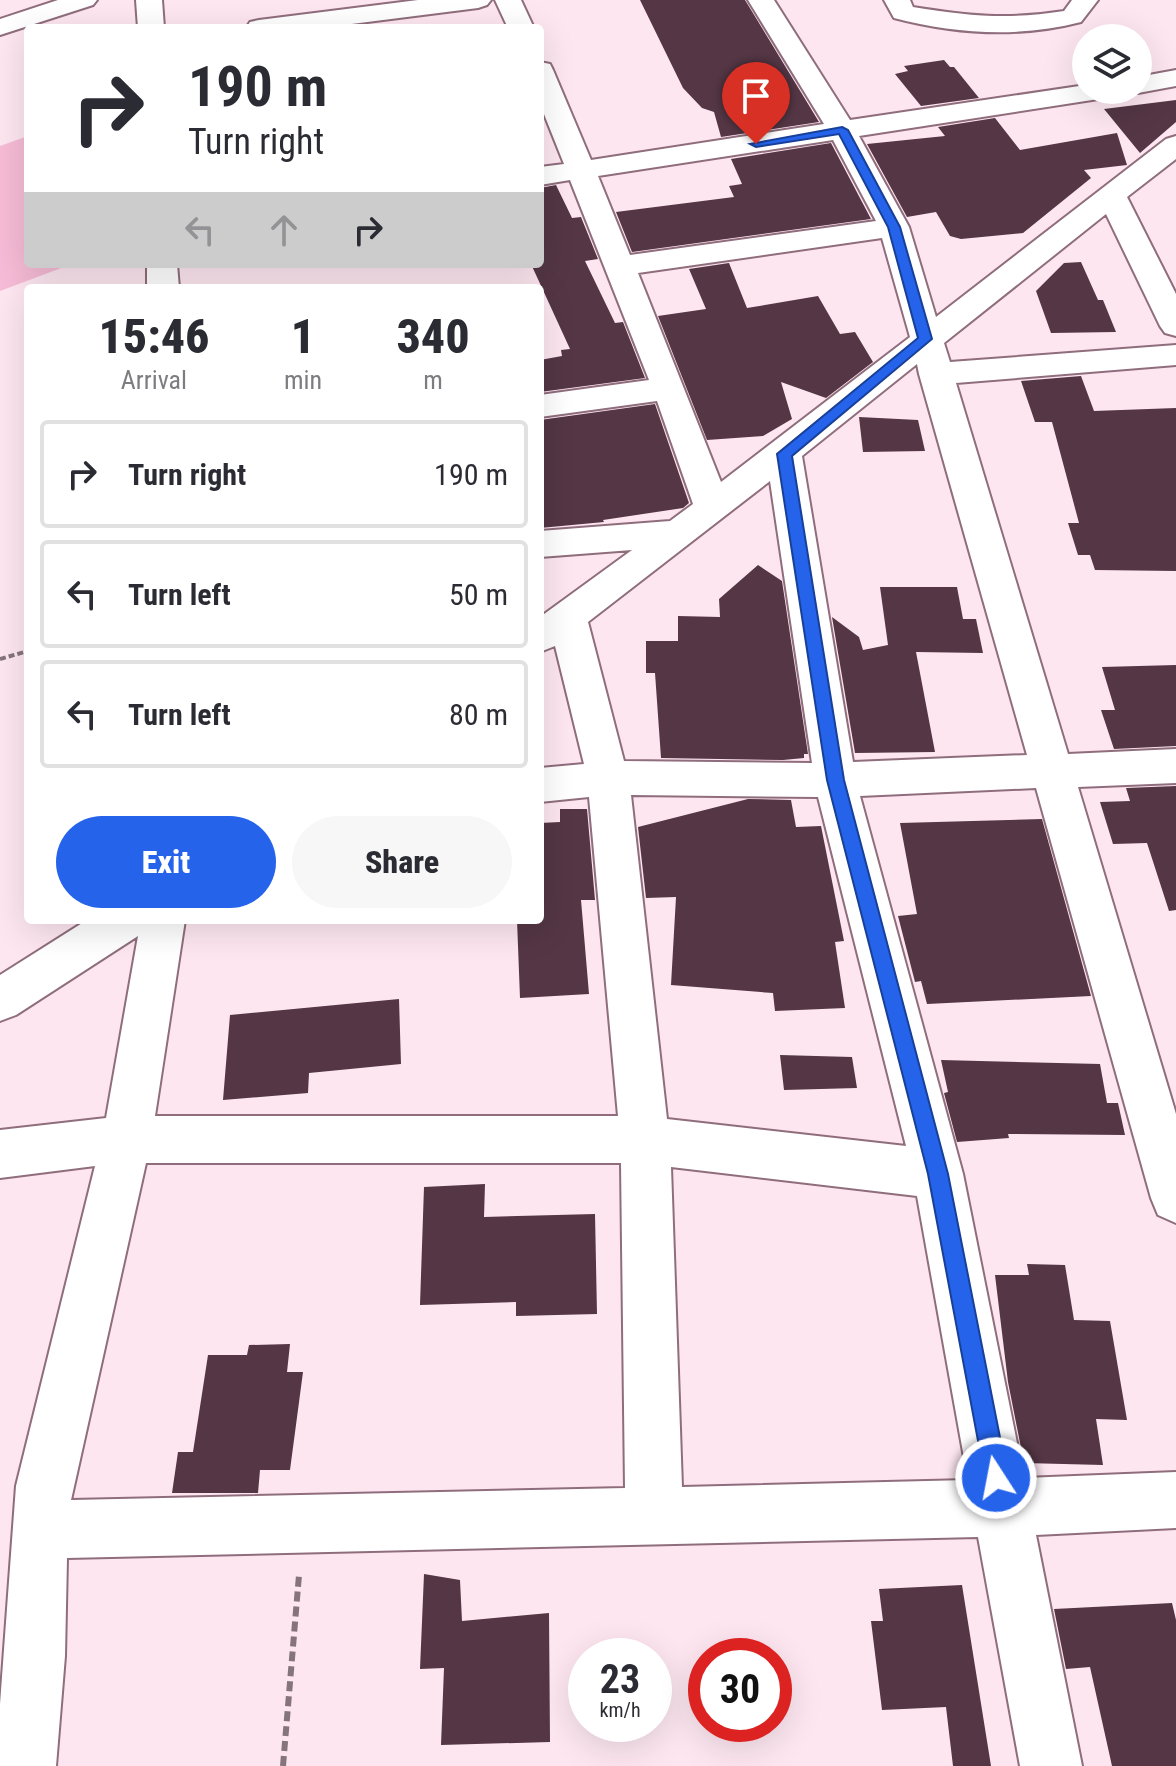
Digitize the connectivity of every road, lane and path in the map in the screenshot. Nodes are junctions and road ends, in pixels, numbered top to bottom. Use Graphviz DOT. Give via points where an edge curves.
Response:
graph roads {
  1 [pos="84,0"];
  2 [pos="149,0"];
  3 [pos="478,0"];
  4 [pos="508,0"];
  5 [pos="761,0"];
  6 [pos="897,0"];
  7 [pos="1085,0"];
  8 [pos="151,24"];
  9 [pos="290,24"];
  10 [pos="519,24"];
  11 [pos="0,27"];
  12 [pos="1176,78"];
  13 [pos="1152,82"];
  14 [pos="544,84"];
  15 [pos="1072,95"];
  16 [pos="842,130"];
  17 [pos="1176,145"];
  18 [pos="582,171"];
  19 [pos="544,176"];
  20 [pos="1111,195"];
  21 [pos="894,227"];
  22 [pos="619,266"];
  23 [pos="1176,326"];
  24 [pos="1176,355"];
  25 [pos="930,357"];
  26 [pos="669,388"];
  27 [pos="544,405"];
  28 [pos="784,454"];
  29 [pos="713,509"];
  30 [pos="679,533"];
  31 [pos="544,544"];
  32 [pos="553,627"];
  33 [pos="24,652"];
  34 [pos="0,659"];
  35 [pos="1176,766"];
  36 [pos="1050,770"];
  37 [pos="608,778"];
  38 [pos="835,780"];
  39 [pos="544,785"];
  40 [pos="119,924"];
  41 [pos="162,924"];
  42 [pos="0,1000"];
  43 [pos="127,1139"];
  44 [pos="645,1140"];
  45 [pos="0,1154"];
  46 [pos="938,1174"];
  47 [pos="1176,1198"];
  48 [pos="1176,1500"];
  49 [pos="1002,1508"];
  50 [pos="654,1514"];
  51 [pos="39,1530"];
  52 [pos="299,1575"];
  53 [pos="25,1766"];
  54 [pos="283,1766"];
  55 [pos="1051,1766"];
  1 -- 11 [label="street"];
  2 -- 8 [label="street"];
  3 -- 9 [label="street"];
  4 -- 10 [label="street"];
  5 -- 16 [label="street"];
  6 -- 7 [label="street" via="903,13 1017,26 1072,17"];
  12 -- 13 [label="street"];
  14 -- 18 [label="street"];
  15 -- 16 [label="street"];
  16 -- 18 [label="street"];
  16 -- 21 [label="street"];
  17 -- 20 [label="street"];
  18 -- 19 [label="street"];
  18 -- 22 [label="street"];
  20 -- 23 [label="street"];
  20 -- 25 [label="street"];
  21 -- 22 [label="street"];
  21 -- 25 [label="street"];
  22 -- 26 [label="street"];
  24 -- 25 [label="street"];
  25 -- 28 [label="street"];
  25 -- 36 [label="street"];
  26 -- 27 [label="street"];
  26 -- 29 [label="street"];
  28 -- 29 [label="street"];
  28 -- 38 [label="street"];
  29 -- 30 [label="street"];
  30 -- 31 [label="street"];
  30 -- 32 [label="street"];
  32 -- 37 [label="street"];
  33 -- 34 [label="path"];
  35 -- 36 [label="street"];
  36 -- 38 [label="street"];
  36 -- 47 [label="street"];
  37 -- 38 [label="street"];
  37 -- 39 [label="street"];
  37 -- 44 [label="street"];
  38 -- 46 [label="street"];
  40 -- 42 [label="street"];
  41 -- 43 [label="street"];
  43 -- 44 [label="street"];
  43 -- 45 [label="street"];
  43 -- 51 [label="street" via="53,1440"];
  44 -- 46 [label="street"];
  44 -- 50 [label="street"];
  46 -- 49 [label="street"];
  48 -- 49 [label="street"];
  49 -- 50 [label="street"];
  49 -- 55 [label="street"];
  50 -- 51 [label="street"];
  51 -- 53 [label="street"];
  52 -- 54 [label="path"];
}
